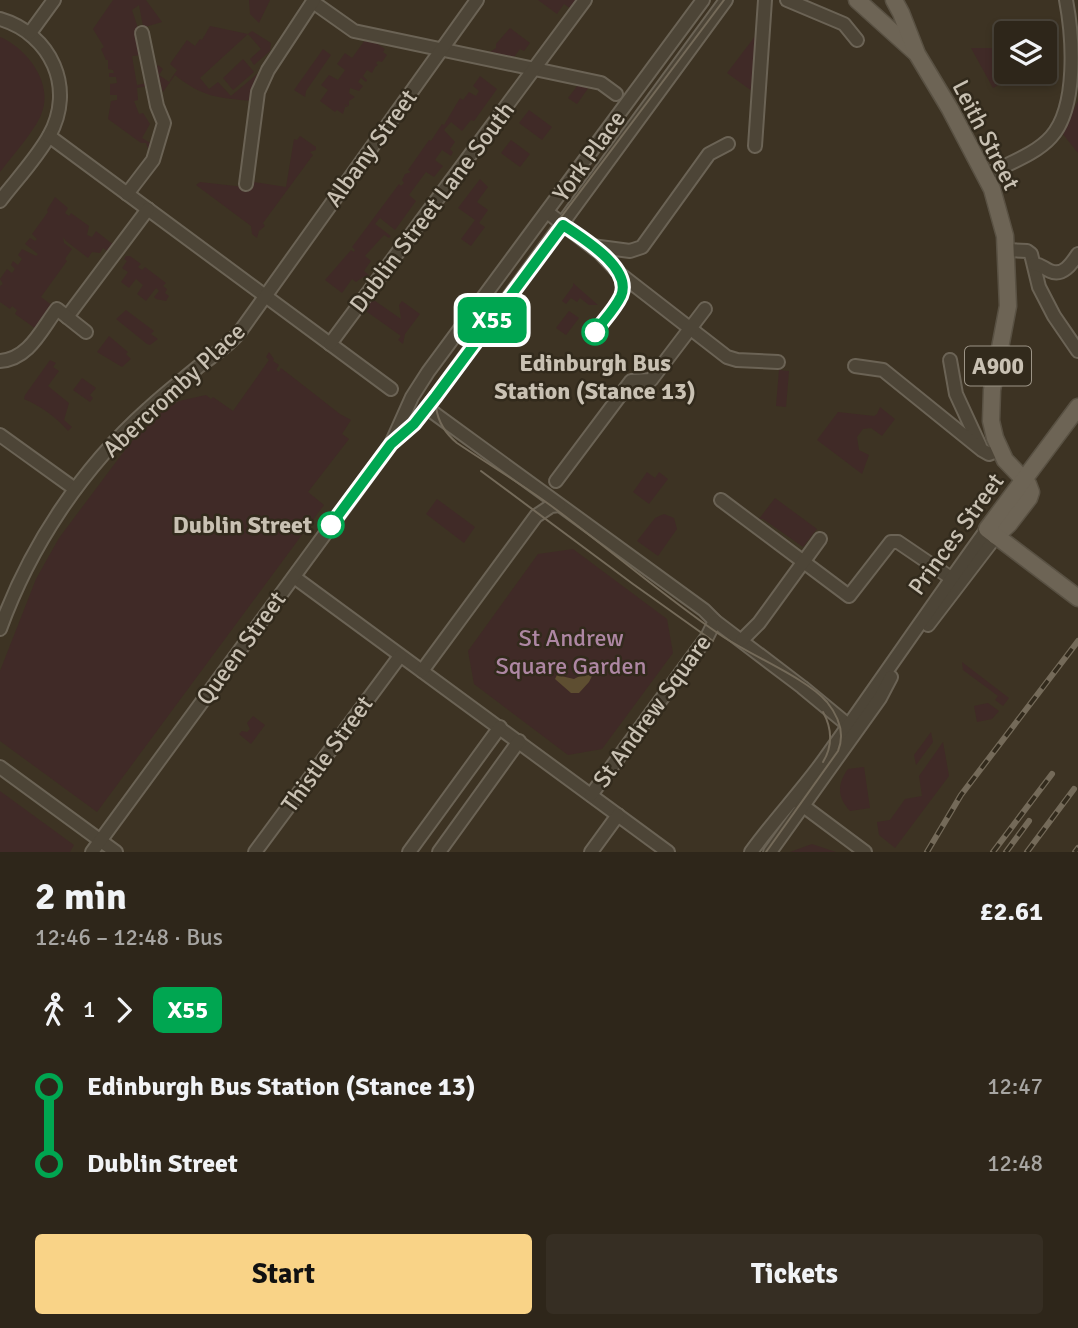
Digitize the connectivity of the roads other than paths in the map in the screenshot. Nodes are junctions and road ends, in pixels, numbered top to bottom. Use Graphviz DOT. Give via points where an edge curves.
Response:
graph roads {
  1 [pos="54,0"];
  2 [pos="477,0"];
  3 [pos="585,0"];
  4 [pos="703,0"];
  5 [pos="726,0"];
  6 [pos="765,0"];
  7 [pos="787,0"];
  8 [pos="857,0"];
  9 [pos="894,0"];
  10 [pos="1066,0"];
  11 [pos="313,1"];
  12 [pos="0,19"];
  13 [pos="30,33"];
  14 [pos="142,33"];
  15 [pos="857,40"];
  16 [pos="440,51"];
  17 [pos="917,54"];
  18 [pos="533,70"];
  19 [pos="617,94"];
  20 [pos="49,136"];
  21 [pos="728,144"];
  22 [pos="755,146"];
  23 [pos="985,176"];
  24 [pos="246,184"];
  25 [pos="127,194"];
  26 [pos="0,201"];
  27 [pos="148,209"];
  28 [pos="547,212"];
  29 [pos="563,225"];
  30 [pos="592,246"];
  31 [pos="1006,250"];
  32 [pos="1078,254"];
  33 [pos="1034,264"];
  34 [pos="265,296"];
  35 [pos="705,309"];
  36 [pos="62,313"];
  37 [pos="692,328"];
  38 [pos="86,331"];
  39 [pos="330,344"];
  40 [pos="1078,351"];
  41 [pos="950,360"];
  42 [pos="0,361"];
  43 [pos="778,362"];
  44 [pos="855,366"];
  45 [pos="391,389"];
  46 [pos="1078,407"];
  47 [pos="426,408"];
  48 [pos="0,435"];
  49 [pos="391,444"];
  50 [pos="982,450"];
  51 [pos="999,450"];
  52 [pos="1010,467"];
  53 [pos="1024,479"];
  54 [pos="556,481"];
  55 [pos="75,489"];
  56 [pos="1013,494"];
  57 [pos="721,500"];
  58 [pos="559,505"];
  59 [pos="992,532"];
  60 [pos="820,539"];
  61 [pos="804,561"];
  62 [pos="294,577"];
  63 [pos="951,578"];
  64 [pos="1078,598"];
  65 [pos="715,621"];
  66 [pos="0,629"];
  67 [pos="742,640"];
  68 [pos="400,656"];
  69 [pos="422,671"];
  70 [pos="848,725"];
  71 [pos="500,727"];
  72 [pos="519,741"];
  73 [pos="0,767"];
  74 [pos="591,795"];
  75 [pos="799,803"];
  76 [pos="618,815"];
  77 [pos="100,841"];
  78 [pos="92,852"];
  79 [pos="116,852"];
  80 [pos="255,852"];
  81 [pos="409,852"];
  82 [pos="439,852"];
  83 [pos="591,852"];
  84 [pos="668,852"];
  85 [pos="751,852"];
  86 [pos="770,852"];
  87 [pos="865,852"];
  1 -- 13 [label="street"];
  2 -- 16 [label="street, Albany Street"];
  3 -- 18 [label="street, Dublin Street Lane South"];
  4 -- 28 [label="street, York Place"];
  5 -- 29 [label="street, York Place"];
  6 -- 22 [label="street"];
  7 -- 15 [label="street" via="844,24"];
  8 -- 17 [label="main road, Leith Street / A900"];
  9 -- 17 [label="main road, Leith Street / A900"];
  10 -- 23 [label="street" via="1073,70 1059,126 1043,145"];
  11 -- 16 [label="street" via="354,31"];
  11 -- 24 [label="street" via="258,92"];
  12 -- 13 [label="street"];
  13 -- 20 [label="street" via="57,74 59,106"];
  14 -- 25 [label="street" via="164,123 153,160"];
  16 -- 18 [label="street"];
  16 -- 34 [label="street, Albany Street"];
  17 -- 23 [label="main road, Leith Street / A900"];
  18 -- 19 [label="street" via="601,83"];
  18 -- 39 [label="street, Dublin Street Lane South"];
  20 -- 25 [label="street"];
  20 -- 26 [label="street"];
  21 -- 30 [label="street" via="709,154 642,247 630,251"];
  23 -- 31 [label="main road, Leith Street / A900" via="998,204"];
  25 -- 27 [label="street"];
  27 -- 34 [label="street"];
  27 -- 36 [label="street"];
  28 -- 29 [label="street"];
  28 -- 49 [label="street, York Place" via="428,372"];
  29 -- 30 [label="street"];
  29 -- 47 [label="street, York Place"];
  30 -- 37 [label="street" via="620,274"];
  31 -- 33 [label="street" via="1027,251"];
  31 -- 51 [label="main road, Leith Street / A900" via="1008,306 990,411"];
  32 -- 33 [label="street" via="1060,272"];
  33 -- 40 [label="street" via="1038,287"];
  34 -- 39 [label="street"];
  34 -- 55 [label="street, Abercromby Place" via="232,341 140,416"];
  35 -- 37 [label="street"];
  36 -- 38 [label="street"];
  36 -- 42 [label="street" via="26,351"];
  37 -- 43 [label="street" via="732,359"];
  37 -- 54 [label="street" via="651,380 631,381"];
  39 -- 45 [label="street"];
  41 -- 50 [label="street" via="956,394"];
  44 -- 50 [label="street" via="883,370"];
  46 -- 53 [label="main road"];
  47 -- 49 [label="street, York Place"];
  47 -- 58 [label="street, St Andrew Square"];
  48 -- 55 [label="street"];
  49 -- 62 [label="street, Queen Street"];
  50 -- 51 [label="street" via="989,454"];
  51 -- 52 [label="main road, Leith Street / A900"];
  52 -- 53 [label="main road, Leith Street / A900"];
  52 -- 56 [label="main road, A900"];
  53 -- 56 [label="main road, Princes Street"];
  53 -- 59 [label="main road, Princes Street" via="1030,495 1009,524"];
  55 -- 66 [label="street, Abercromby Place" via="34,554"];
  56 -- 59 [label="main road, Princes Street"];
  57 -- 61 [label="street"];
  58 -- 65 [label="street, St Andrew Square"];
  58 -- 69 [label="street" via="536,516"];
  59 -- 63 [label="street, Princes Street"];
  59 -- 64 [label="main road"];
  59 -- 75 [label="street, Princes Street"];
  60 -- 61 [label="street"];
  61 -- 63 [label="street" via="849,596 891,542 898,542"];
  61 -- 67 [label="street"];
  62 -- 68 [label="street, St Andrew Square"];
  62 -- 77 [label="street, Queen Street"];
  63 -- 70 [label="street, Princes Street"];
  65 -- 67 [label="street"];
  65 -- 74 [label="street, St Andrew Square"];
  67 -- 70 [label="street"];
  68 -- 69 [label="street, St Andrew Square"];
  68 -- 80 [label="street, Thistle Street"];
  69 -- 71 [label="street, St Andrew Square"];
  70 -- 75 [label="street, Princes Street"];
  71 -- 72 [label="street, St Andrew Square"];
  71 -- 81 [label="street"];
  72 -- 74 [label="street, St Andrew Square"];
  72 -- 82 [label="street"];
  73 -- 77 [label="street"];
  74 -- 76 [label="street"];
  75 -- 85 [label="street, Princes Street" via="777,816"];
  75 -- 86 [label="street, Princes Street"];
  75 -- 87 [label="street"];
  76 -- 83 [label="street"];
  76 -- 84 [label="street"];
  77 -- 78 [label="street, Queen Street"];
  77 -- 79 [label="street"];
}
